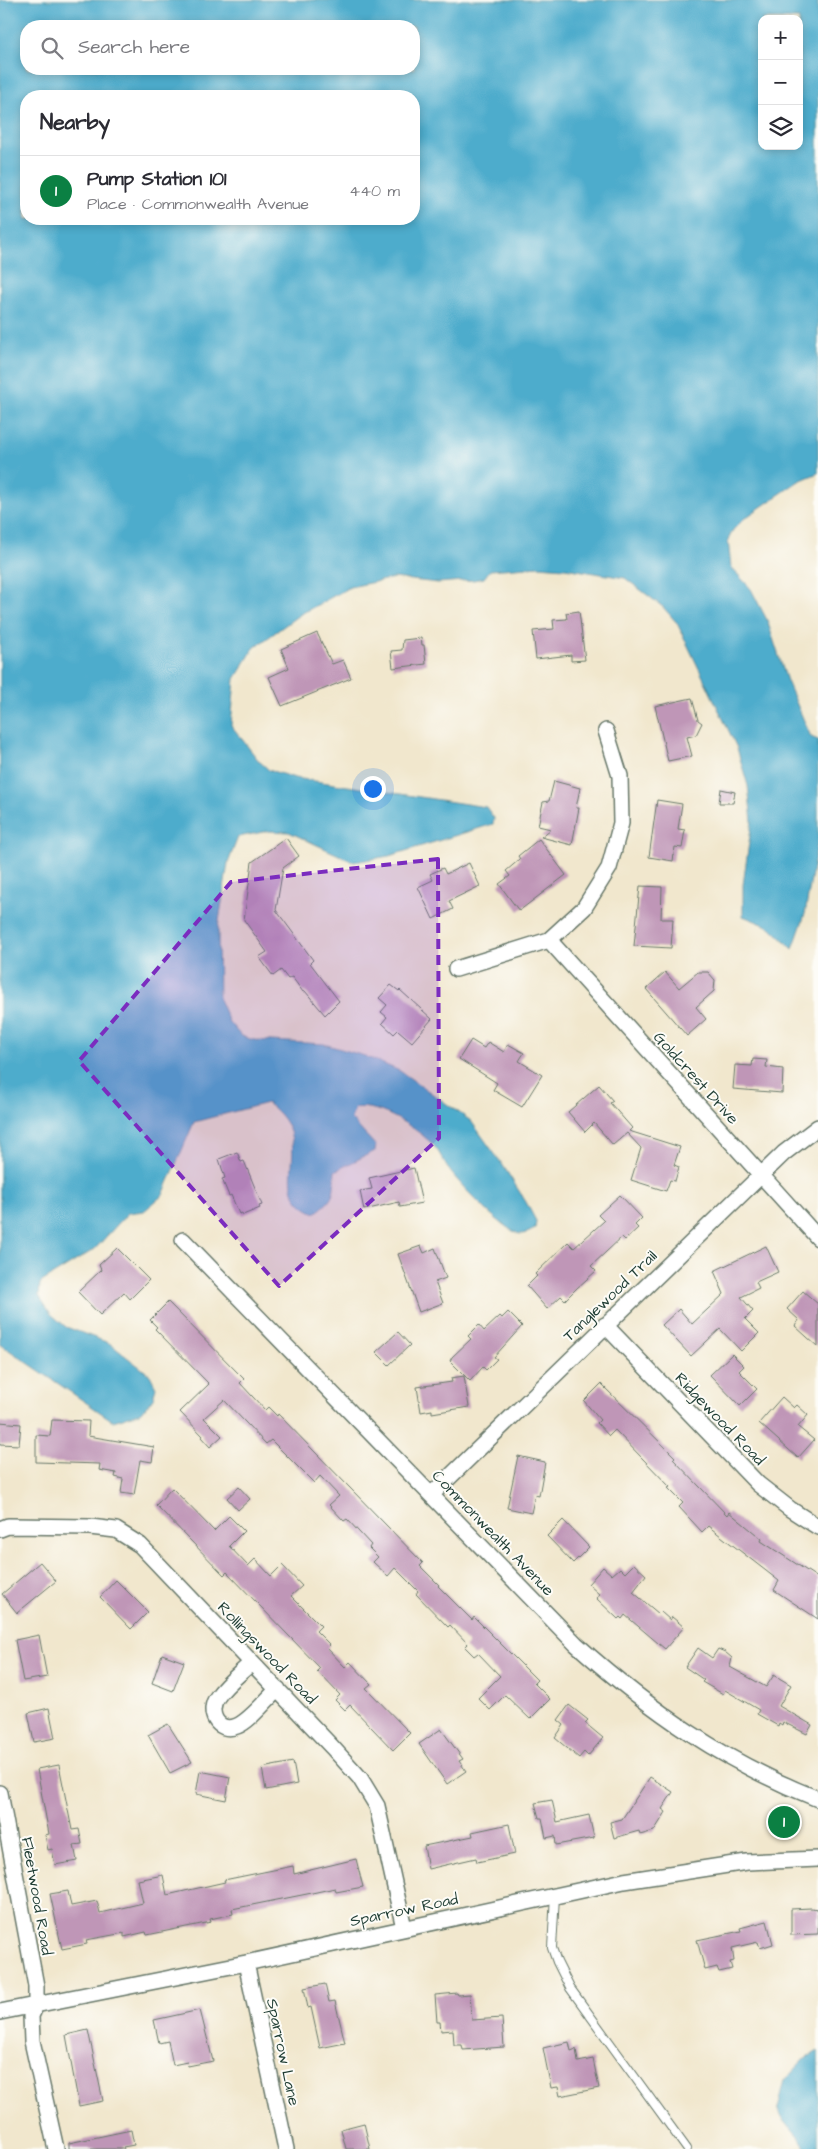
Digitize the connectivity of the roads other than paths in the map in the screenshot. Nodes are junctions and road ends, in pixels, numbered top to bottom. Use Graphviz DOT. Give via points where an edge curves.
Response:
graph roads {
  1 [pos="606,731"];
  2 [pos="550,940"];
  3 [pos="456,969"];
  4 [pos="818,1127"];
  5 [pos="760,1176"];
  6 [pos="818,1238"];
  7 [pos="183,1240"];
  8 [pos="605,1325"];
  9 [pos="431,1495"];
  10 [pos="818,1527"];
  11 [pos="0,1529"];
  12 [pos="251,1663"];
  13 [pos="278,1689"];
  14 [pos="0,1793"];
  15 [pos="818,1799"];
  16 [pos="818,1859"];
  17 [pos="555,1896"];
  18 [pos="404,1928"];
  19 [pos="246,1963"];
  20 [pos="36,2005"];
  21 [pos="0,2012"];
  22 [pos="56,2149"];
  23 [pos="286,2149"];
  24 [pos="687,2149"];
  1 -- 2 [label="street" via="620,776 621,823 608,868 584,908"];
  2 -- 3 [label="street"];
  2 -- 5 [label="street, Goldcrest Drive"];
  4 -- 5 [label="street, Tanglewood Trail"];
  5 -- 6 [label="street, Goldcrest Drive"];
  5 -- 8 [label="street, Tanglewood Trail"];
  7 -- 9 [label="street, Commonwealth Avenue"];
  8 -- 9 [label="street, Tanglewood Trail"];
  8 -- 10 [label="street, Ridgewood Road" via="758,1484"];
  9 -- 15 [label="street, Commonwealth Avenue" via="576,1644 656,1711 716,1751"];
  11 -- 12 [label="street, Rollingswood Road" via="8,1526 116,1530 140,1545"];
  12 -- 13 [label="street, Rollingswood Road"];
  12 -- 13 [label="street" via="217,1696 212,1714 216,1722 229,1728 238,1726"];
  13 -- 18 [label="street, Rollingswood Road" via="354,1772 377,1806"];
  14 -- 20 [label="street, Fleetwood Road" via="36,1986"];
  16 -- 17 [label="street, Sparrow Road" via="747,1862 624,1881"];
  17 -- 18 [label="street, Sparrow Road"];
  17 -- 24 [label="lane" via="552,1948 570,1988"];
  18 -- 19 [label="street, Sparrow Road"];
  19 -- 20 [label="street, Sparrow Road"];
  19 -- 23 [label="street, Sparrow Lane"];
  20 -- 21 [label="street, Sparrow Road"];
  20 -- 22 [label="street, Fleetwood Road" via="31,2016 32,2041"];
}
